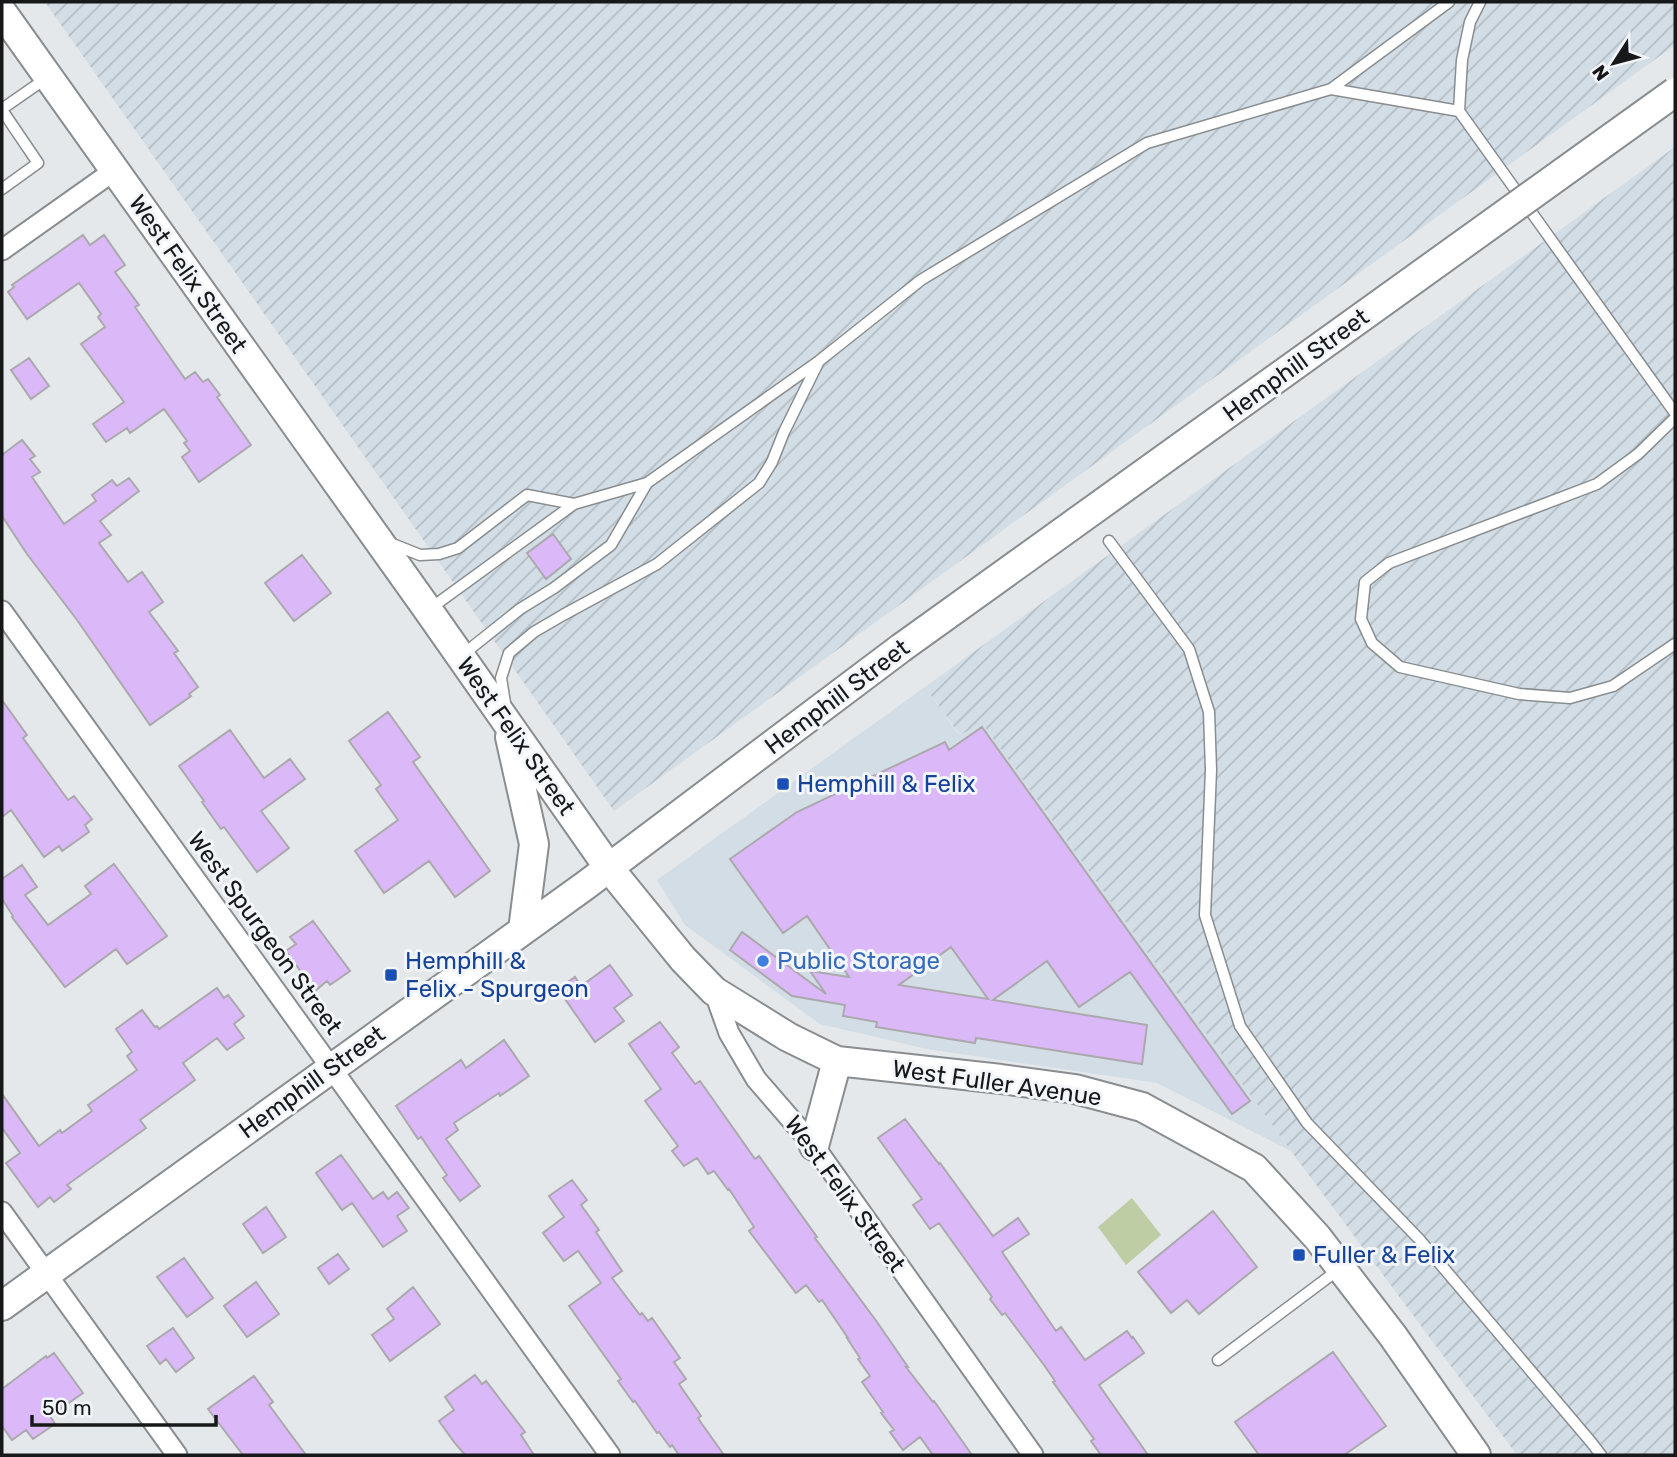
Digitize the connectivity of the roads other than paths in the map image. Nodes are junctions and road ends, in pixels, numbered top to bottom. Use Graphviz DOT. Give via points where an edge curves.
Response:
graph roads {
  1 [pos="1449,2"];
  2 [pos="1480,2"];
  3 [pos="2,12"];
  4 [pos="48,77"];
  5 [pos="1331,89"];
  6 [pos="1675,93"];
  7 [pos="2,110"];
  8 [pos="1459,111"];
  9 [pos="115,170"];
  10 [pos="2,189"];
  11 [pos="2,250"];
  12 [pos="819,361"];
  13 [pos="1675,416"];
  14 [pos="648,483"];
  15 [pos="574,504"];
  16 [pos="375,536"];
  17 [pos="1109,541"];
  18 [pos="428,610"];
  19 [pos="2,611"];
  20 [pos="1675,644"];
  21 [pos="460,656"];
  22 [pos="508,724"];
  23 [pos="609,868"];
  24 [pos="523,930"];
  25 [pos="714,991"];
  26 [pos="837,1061"];
  27 [pos="332,1068"];
  28 [pos="814,1146"];
  29 [pos="2,1212"];
  30 [pos="1341,1268"];
  31 [pos="46,1274"];
  32 [pos="2,1306"];
  33 [pos="1218,1360"];
  34 [pos="177,1455"];
  35 [pos="610,1455"];
  36 [pos="1032,1455"];
  37 [pos="1476,1455"];
  38 [pos="1601,1455"];
  1 -- 5 [label="lane"];
  2 -- 8 [label="lane" via="1470,22 1462,60"];
  3 -- 4 [label="main road, West Felix Street"];
  4 -- 7 [label="lane"];
  4 -- 9 [label="main road, West Felix Street"];
  5 -- 8 [label="lane"];
  5 -- 12 [label="lane" via="1147,144 921,280"];
  6 -- 23 [label="main road, Hemphill Street, bridge" via="901,648"];
  7 -- 10 [label="lane" via="38,163"];
  8 -- 13 [label="lane"];
  9 -- 11 [label="street"];
  9 -- 16 [label="main road, West Felix Street"];
  12 -- 14 [label="lane"];
  12 -- 22 [label="lane" via="759,483 657,564 534,632 509,653 501,678"];
  13 -- 20 [label="lane" via="1638,454 1597,484 1389,563 1365,582 1361,619 1372,643 1400,667 1519,694 1570,698 1613,686"];
  14 -- 15 [label="lane"];
  14 -- 21 [label="lane" via="611,545"];
  15 -- 16 [label="lane" via="527,495 458,548 439,554 420,555"];
  15 -- 18 [label="lane"];
  16 -- 18 [label="main road, West Felix Street"];
  17 -- 38 [label="lane" via="1189,649 1209,712 1205,915 1240,1026 1307,1123 1419,1239"];
  18 -- 21 [label="main road, West Felix Street"];
  19 -- 27 [label="street, West Spurgeon Street"];
  21 -- 22 [label="main road, West Felix Street"];
  22 -- 23 [label="main road, West Felix Street"];
  22 -- 24 [label="main road" via="534,844"];
  23 -- 24 [label="main road, Hemphill Street"];
  23 -- 25 [label="main road, West Felix Street"];
  24 -- 27 [label="main road, Hemphill Street"];
  25 -- 26 [label="main road, West Fuller Avenue"];
  25 -- 28 [label="street, West Felix Street" via="729,1033 757,1079"];
  26 -- 28 [label="main road"];
  26 -- 30 [label="main road, West Fuller Avenue" via="1074,1089 1142,1107 1254,1168"];
  27 -- 31 [label="main road, Hemphill Street"];
  27 -- 35 [label="street, West Spurgeon Street"];
  28 -- 36 [label="street, West Felix Street"];
  29 -- 31 [label="street"];
  30 -- 33 [label="lane"];
  30 -- 37 [label="main road, West Fuller Avenue"];
  31 -- 32 [label="main road, Hemphill Street"];
  31 -- 34 [label="street"];
}
